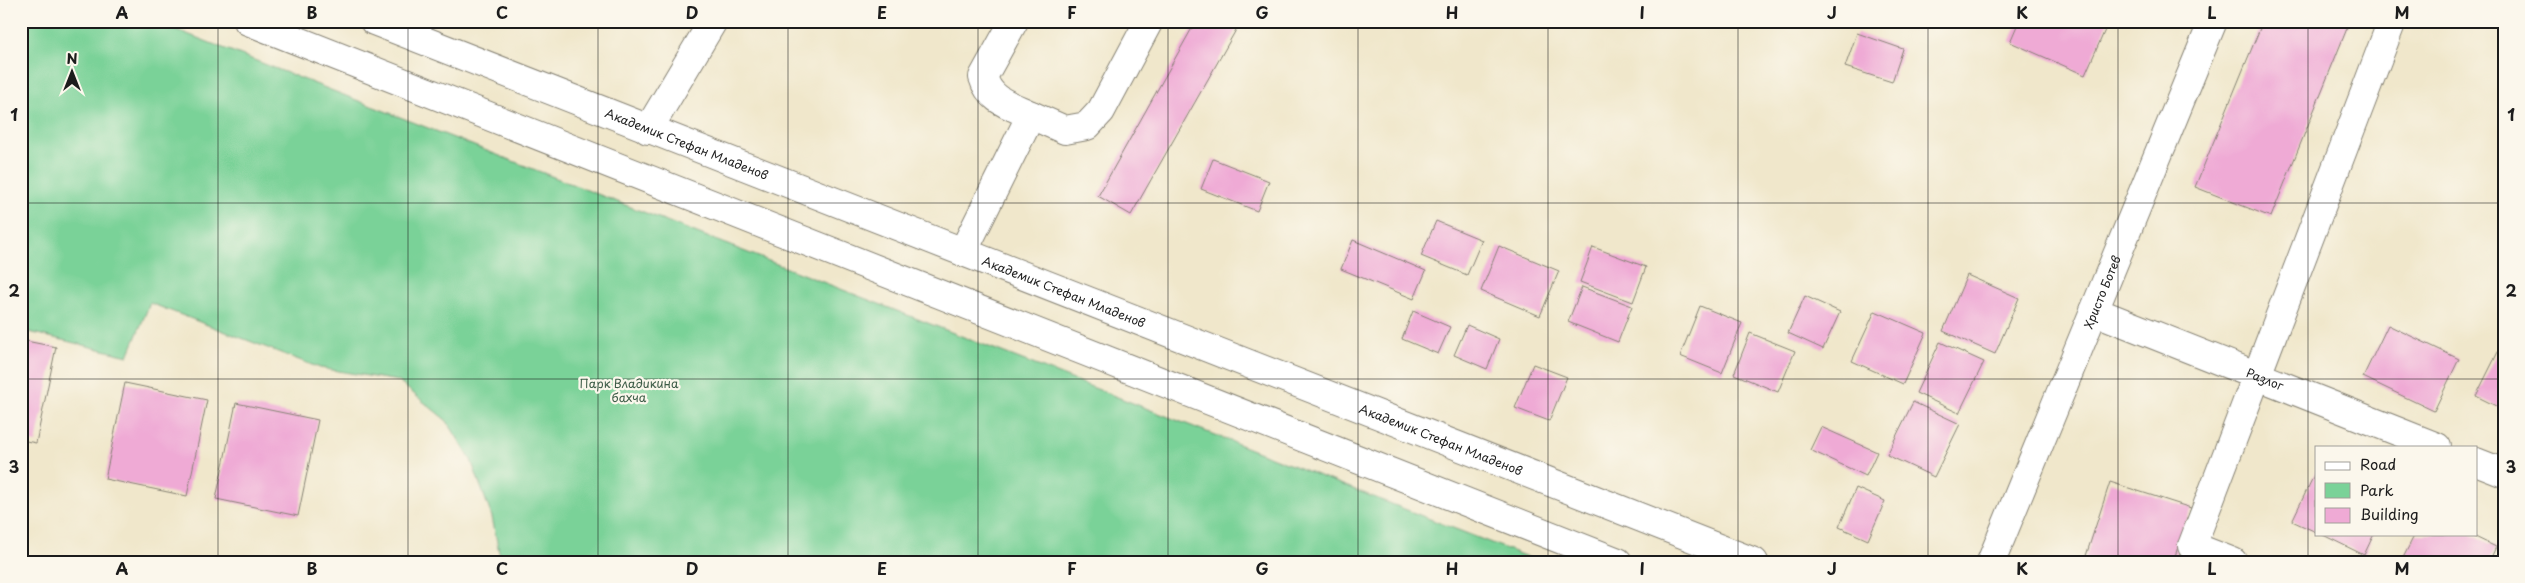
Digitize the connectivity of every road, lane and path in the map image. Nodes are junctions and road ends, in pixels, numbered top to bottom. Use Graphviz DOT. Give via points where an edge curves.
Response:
graph roads {
  1 [pos="248,21"];
  2 [pos="374,21"];
  3 [pos="713,21"];
  4 [pos="1014,21"];
  5 [pos="1149,21"];
  6 [pos="2213,21"];
  7 [pos="2392,21"];
  8 [pos="1031,115"];
  9 [pos="648,130"];
  10 [pos="962,252"];
  11 [pos="2094,311"];
  12 [pos="2256,377"];
  13 [pos="2434,446"];
  14 [pos="2478,463"];
  15 [pos="2504,473"];
  16 [pos="1618,562"];
  17 [pos="1754,562"];
  18 [pos="1991,562"];
  19 [pos="2233,562"];
  1 -- 16 [label="street"];
  2 -- 9 [label="street, Академик Стефан Младенов"];
  3 -- 9 [label="street"];
  4 -- 8 [label="street" via="983,78 987,89 996,98"];
  5 -- 8 [label="street" via="1100,111 1087,126 1065,130"];
  6 -- 11 [label="street, Христо Ботев"];
  7 -- 12 [label="street"];
  8 -- 10 [label="street"];
  9 -- 10 [label="street, Академик Стефан Младенов"];
  10 -- 17 [label="street, Академик Стефан Младенов"];
  11 -- 12 [label="street, Разлог"];
  11 -- 18 [label="street, Христо Ботев"];
  12 -- 13 [label="street, Разлог"];
  12 -- 19 [label="street" via="2192,546"];
  14 -- 15 [label="street"];
}
